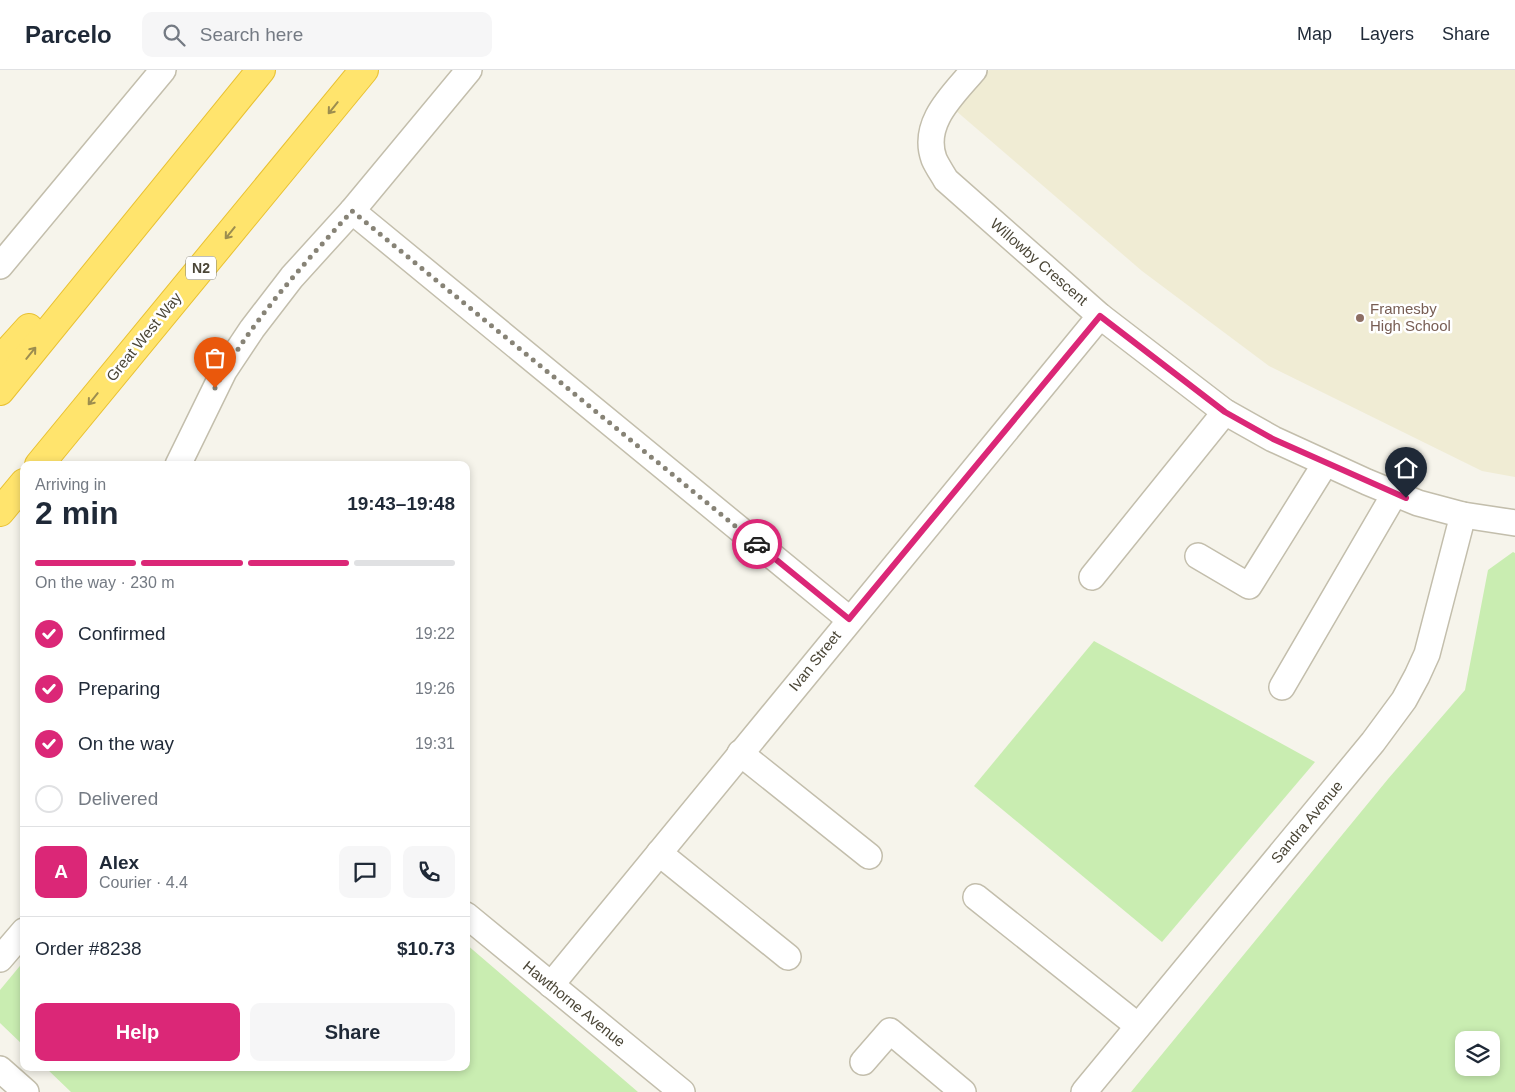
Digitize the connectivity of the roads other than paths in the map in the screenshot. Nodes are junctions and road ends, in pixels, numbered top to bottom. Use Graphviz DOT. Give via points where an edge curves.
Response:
graph roads {
  1 [pos="163,70"];
  2 [pos="260,70"];
  3 [pos="364,70"];
  4 [pos="469,70"];
  5 [pos="974,70"];
  6 [pos="352,211"];
  7 [pos="0,266"];
  8 [pos="1100,316"];
  9 [pos="0,360"];
  10 [pos="0,391"];
  11 [pos="1225,412"];
  12 [pos="42,461"];
  13 [pos="180,461"];
  14 [pos="1325,464"];
  15 [pos="20,488"];
  16 [pos="1394,493"];
  17 [pos="0,512"];
  18 [pos="1463,515"];
  19 [pos="1515,523"];
  20 [pos="1198,556"];
  21 [pos="1092,577"];
  22 [pos="849,619"];
  23 [pos="1282,687"];
  24 [pos="740,753"];
  25 [pos="658,853"];
  26 [pos="869,856"];
  27 [pos="976,897"];
  28 [pos="470,918"];
  29 [pos="20,936"];
  30 [pos="788,958"];
  31 [pos="0,959"];
  32 [pos="551,985"];
  33 [pos="1138,1026"];
  34 [pos="863,1062"];
  35 [pos="0,1069"];
  36 [pos="26,1092"];
  37 [pos="682,1092"];
  38 [pos="963,1092"];
  39 [pos="1084,1092"];
  1 -- 7 [label="street"];
  2 -- 9 [label="highway"];
  10 -- 2 [label="highway, one-way"];
  3 -- 12 [label="highway, Great West Way / N2, one-way"];
  4 -- 6 [label="street"];
  5 -- 8 [label="street, Willowby Crescent" via="933,124 934,159 946,180"];
  6 -- 13 [label="street" via="292,277 248,336 224,371"];
  6 -- 22 [label="street"];
  8 -- 11 [label="street, Willowby Crescent"];
  8 -- 22 [label="street, Ivan Street"];
  11 -- 14 [label="street, Willowby Crescent"];
  11 -- 21 [label="street"];
  14 -- 16 [label="street, Willowby Crescent"];
  14 -- 20 [label="street" via="1249,586"];
  15 -- 17 [label="highway"];
  16 -- 18 [label="street, Willowby Crescent"];
  16 -- 23 [label="street"];
  18 -- 19 [label="street, Willowby Crescent"];
  18 -- 33 [label="street, Sandra Avenue" via="1427,654 1404,700"];
  22 -- 24 [label="street, Ivan Street"];
  24 -- 25 [label="street, Ivan Street"];
  24 -- 26 [label="street"];
  25 -- 30 [label="street"];
  25 -- 32 [label="street, Ivan Street"];
  27 -- 33 [label="street"];
  28 -- 32 [label="street, Hawthorne Avenue"];
  29 -- 31 [label="street"];
  32 -- 37 [label="street, Hawthorne Avenue"];
  33 -- 39 [label="street, Sandra Avenue"];
  34 -- 38 [label="street" via="890,1031"];
  35 -- 36 [label="street"];
}
